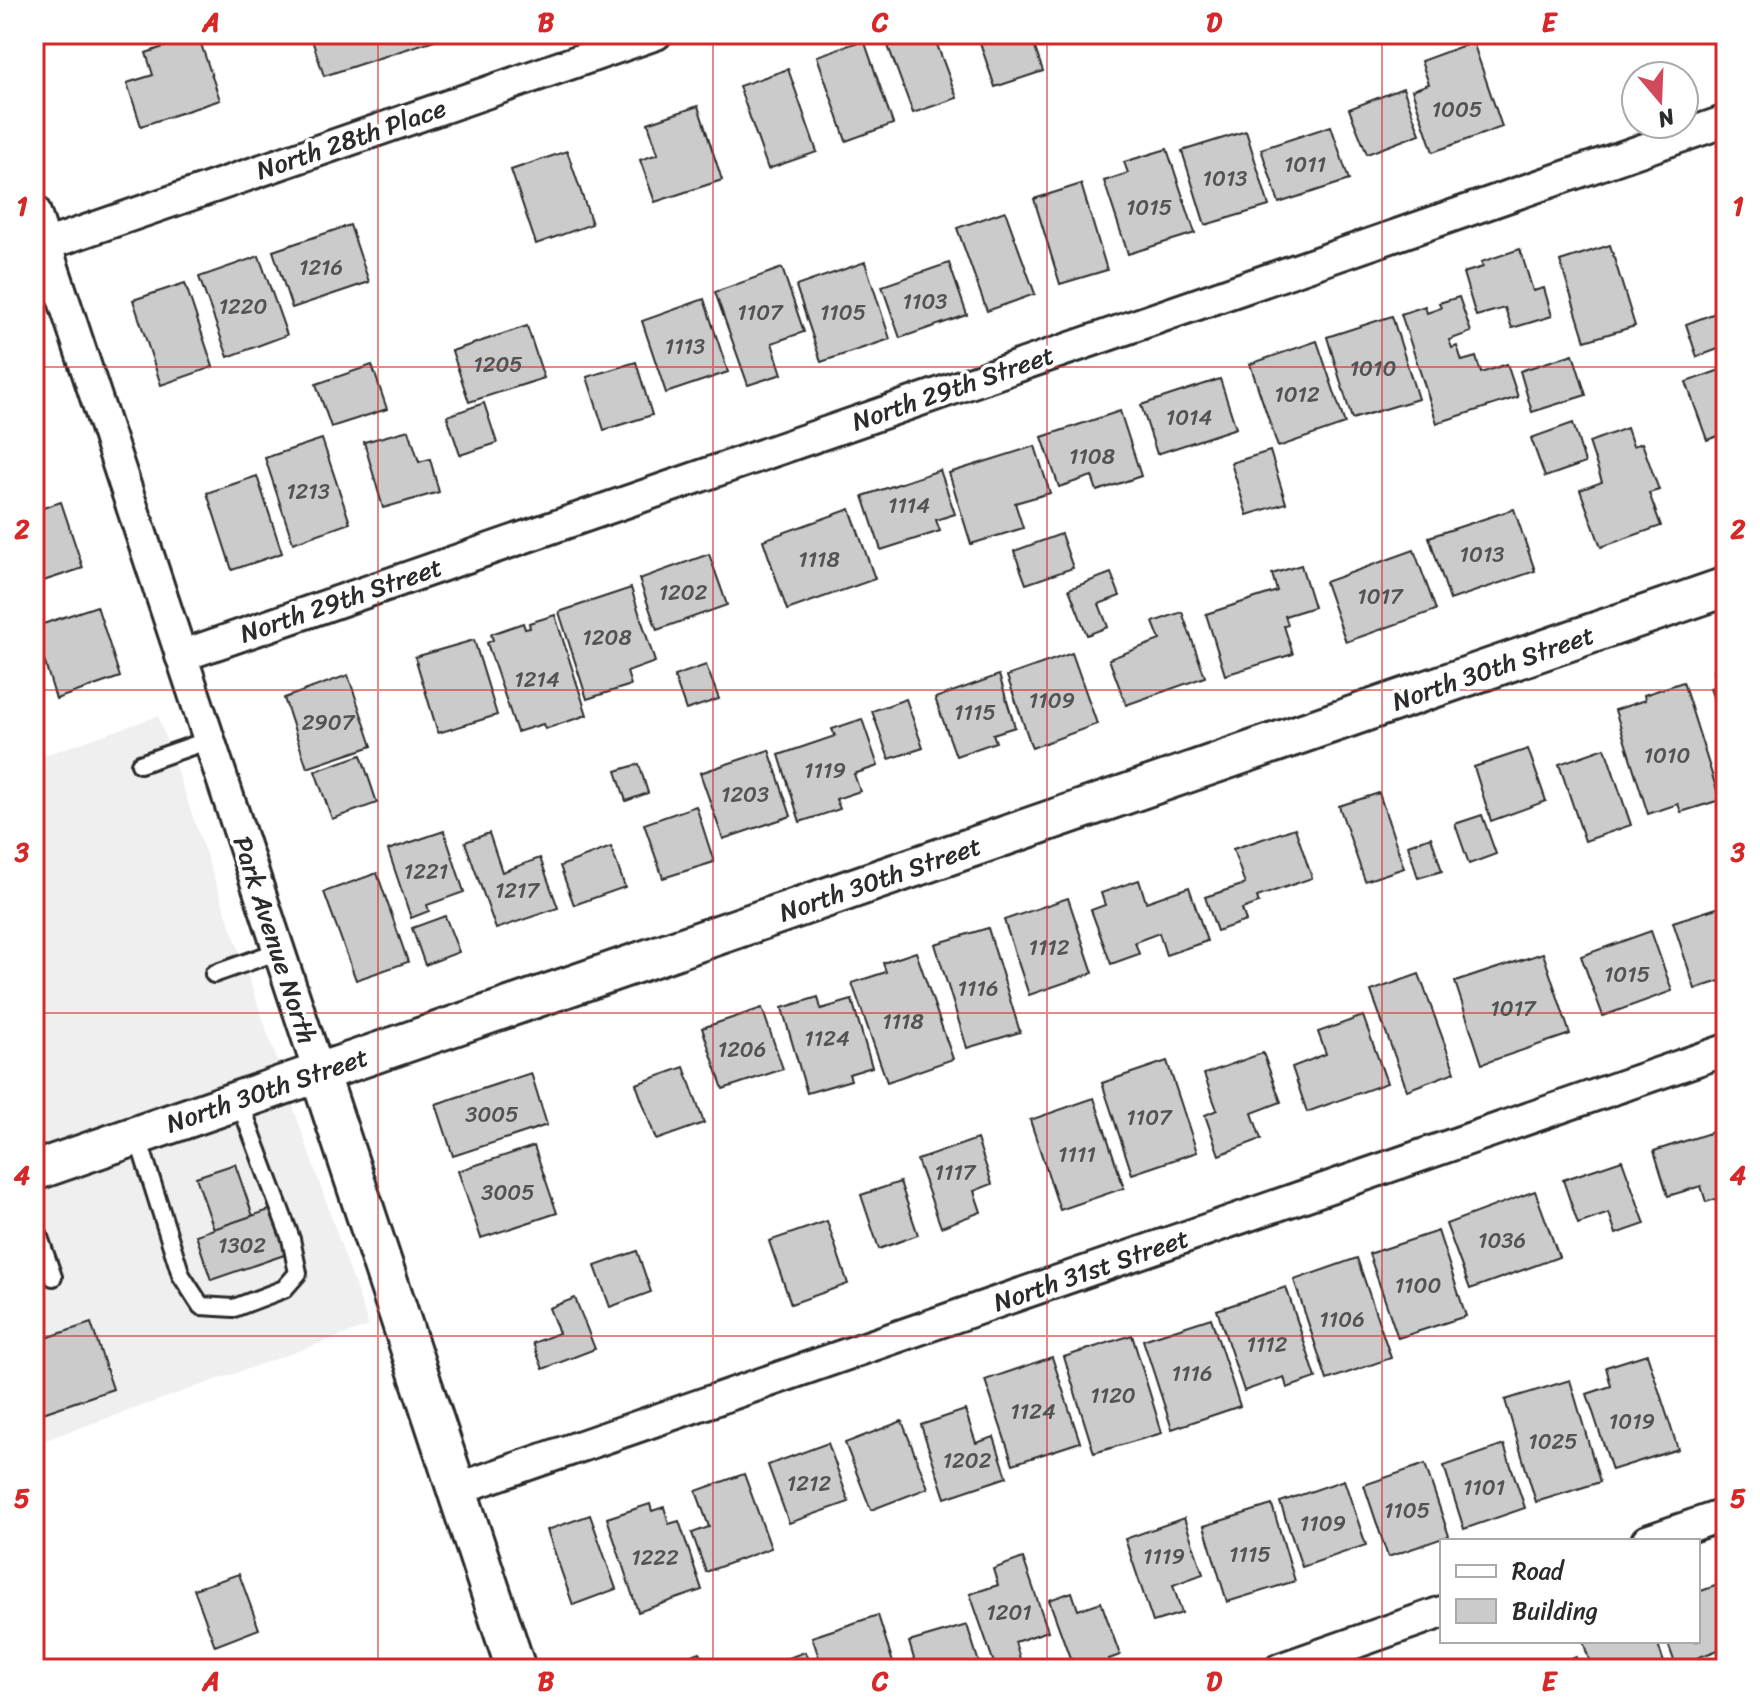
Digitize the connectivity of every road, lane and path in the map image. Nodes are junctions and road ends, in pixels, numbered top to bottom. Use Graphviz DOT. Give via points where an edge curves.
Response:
graph roads {
  1 [pos="656,34"];
  2 [pos="1726,121"];
  3 [pos="34,210"];
  4 [pos="45,245"];
  5 [pos="1726,587"];
  6 [pos="181,656"];
  7 [pos="209,740"];
  8 [pos="140,764"];
  9 [pos="279,951"];
  10 [pos="214,974"];
  11 [pos="1726,1050"];
  12 [pos="319,1072"];
  13 [pos="239,1100"];
  14 [pos="137,1135"];
  15 [pos="34,1171"];
  16 [pos="34,1223"];
  17 [pos="53,1277"];
  18 [pos="457,1489"];
  19 [pos="1726,1514"];
  20 [pos="1653,1539"];
  21 [pos="1440,1613"];
  22 [pos="516,1669"];
  23 [pos="1280,1669"];
  1 -- 4 [label="street, North 28th Place"];
  2 -- 6 [label="street, North 29th Street"];
  3 -- 4 [label="street, Park Avenue North"];
  4 -- 6 [label="street, Park Avenue North"];
  5 -- 12 [label="street, North 30th Street"];
  6 -- 7 [label="street, Park Avenue North"];
  7 -- 8 [label="lane"];
  7 -- 9 [label="street, Park Avenue North"];
  9 -- 10 [label="lane"];
  9 -- 12 [label="street, Park Avenue North"];
  11 -- 18 [label="street, North 31st Street"];
  12 -- 13 [label="street, North 30th Street"];
  12 -- 18 [label="street, Park Avenue North"];
  13 -- 14 [label="street, North 30th Street"];
  13 -- 14 [label="lane" via="291,1239 298,1273 284,1289 234,1308 201,1306 181,1275"];
  14 -- 15 [label="street, North 30th Street"];
  16 -- 17 [label="lane"];
  18 -- 22 [label="street, Park Avenue North"];
  19 -- 20 [label="street"];
  21 -- 23 [label="street"];
}
